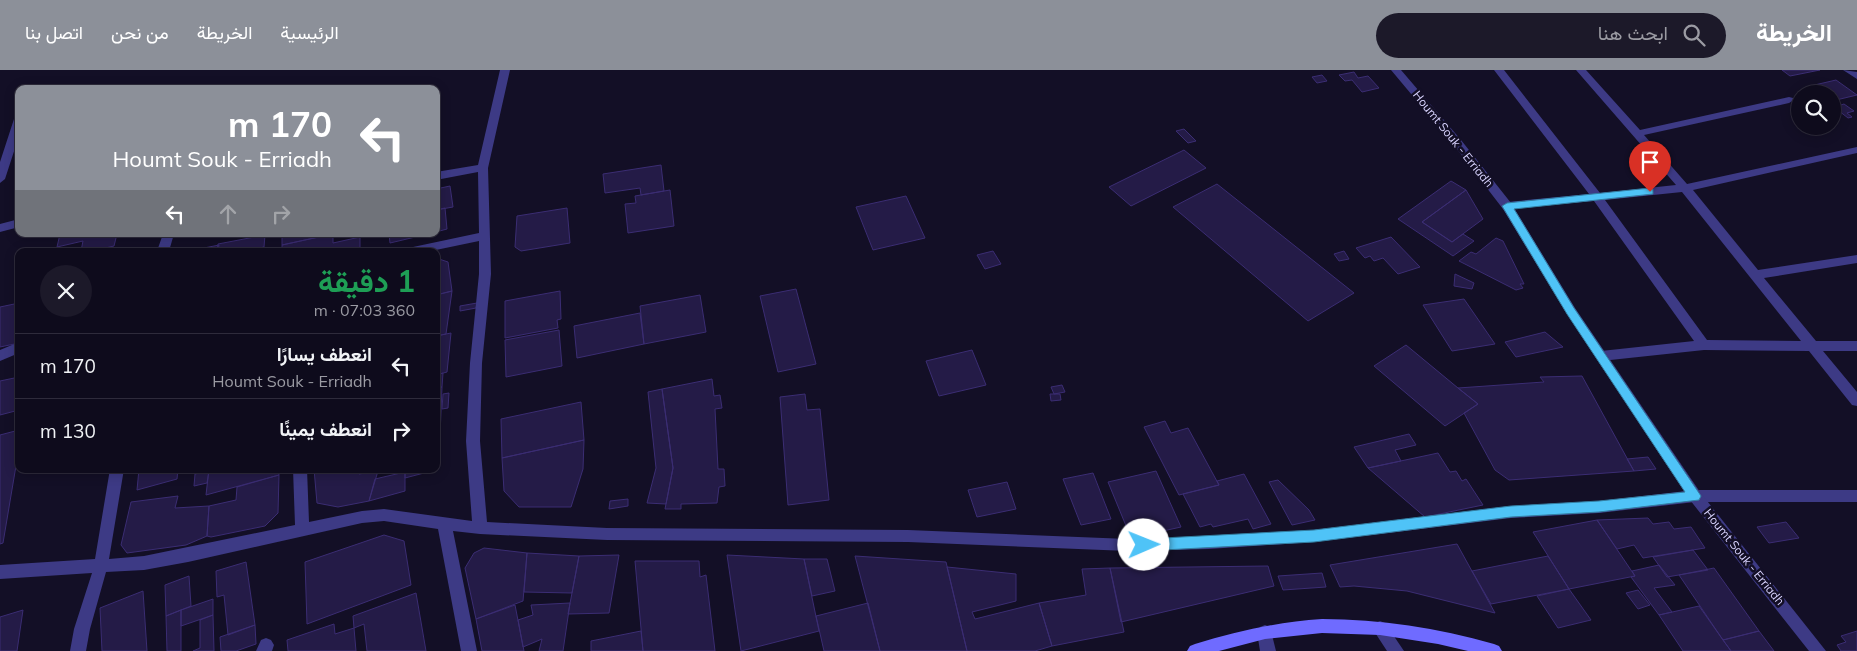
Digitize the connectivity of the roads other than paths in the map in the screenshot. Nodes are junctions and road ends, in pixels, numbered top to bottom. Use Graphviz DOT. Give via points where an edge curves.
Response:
graph roads {
  1 [pos="505,70"];
  2 [pos="1396,70"];
  3 [pos="1499,70"];
  4 [pos="1581,70"];
  5 [pos="1848,70"];
  6 [pos="1857,76"];
  7 [pos="1789,100"];
  8 [pos="15,132"];
  9 [pos="1636,134"];
  10 [pos="1857,150"];
  11 [pos="483,168"];
  12 [pos="440,175"];
  13 [pos="0,179"];
  14 [pos="1685,188"];
  15 [pos="1597,197"];
  16 [pos="1507,206"];
  17 [pos="15,224"];
  18 [pos="0,228"];
  19 [pos="483,236"];
  20 [pos="428,248"];
  21 [pos="1857,259"];
  22 [pos="1755,275"];
  23 [pos="1704,345"];
  24 [pos="1812,346"];
  25 [pos="1857,346"];
  26 [pos="15,349"];
  27 [pos="0,356"];
  28 [pos="1601,356"];
  29 [pos="1857,401"];
  30 [pos="116,473"];
  31 [pos="300,473"];
  32 [pos="1695,496"];
  33 [pos="1857,496"];
  34 [pos="444,523"];
  35 [pos="480,528"];
  36 [pos="302,530"];
  37 [pos="101,566"];
  38 [pos="0,572"];
  39 [pos="1380,628"];
  40 [pos="1265,632"];
  41 [pos="78,651"];
  42 [pos="468,651"];
  43 [pos="1195,651"];
  44 [pos="1268,651"];
  45 [pos="1396,651"];
  46 [pos="1494,651"];
  47 [pos="1818,651"];
  1 -- 11 [label="street"];
  2 -- 16 [label="street, Houmt Souk - Erriadh"];
  3 -- 15 [label="street"];
  4 -- 9 [label="street"];
  5 -- 6 [label="street"];
  7 -- 9 [label="street"];
  8 -- 13 [label="street"];
  9 -- 14 [label="street"];
  10 -- 14 [label="street"];
  11 -- 12 [label="street"];
  11 -- 19 [label="street"];
  14 -- 15 [label="street"];
  14 -- 22 [label="street"];
  15 -- 16 [label="street"];
  15 -- 23 [label="street"];
  16 -- 28 [label="street, Houmt Souk - Erriadh"];
  17 -- 18 [label="street"];
  19 -- 20 [label="street"];
  19 -- 35 [label="street" via="485,274 476,363 473,441"];
  21 -- 22 [label="street"];
  22 -- 24 [label="street"];
  23 -- 24 [label="street"];
  23 -- 28 [label="street"];
  24 -- 25 [label="street"];
  24 -- 29 [label="street"];
  26 -- 27 [label="street"];
  28 -- 32 [label="street, Houmt Souk - Erriadh"];
  30 -- 37 [label="street"];
  31 -- 36 [label="street"];
  32 -- 33 [label="street"];
  32 -- 35 [label="street" via="1599,507 1511,512 1314,536 1208,543 1128,545 908,536 607,534"];
  32 -- 47 [label="street, Houmt Souk - Erriadh"];
  34 -- 35 [label="street"];
  34 -- 36 [label="street" via="384,516 362,517"];
  34 -- 42 [label="street"];
  36 -- 37 [label="street" via="188,555"];
  37 -- 38 [label="street"];
  37 -- 41 [label="street"];
  39 -- 40 [label="main road" via="1348,626"];
  39 -- 45 [label="street"];
  39 -- 46 [label="main road" via="1457,640"];
  40 -- 43 [label="main road"];
  40 -- 44 [label="street"];
}
